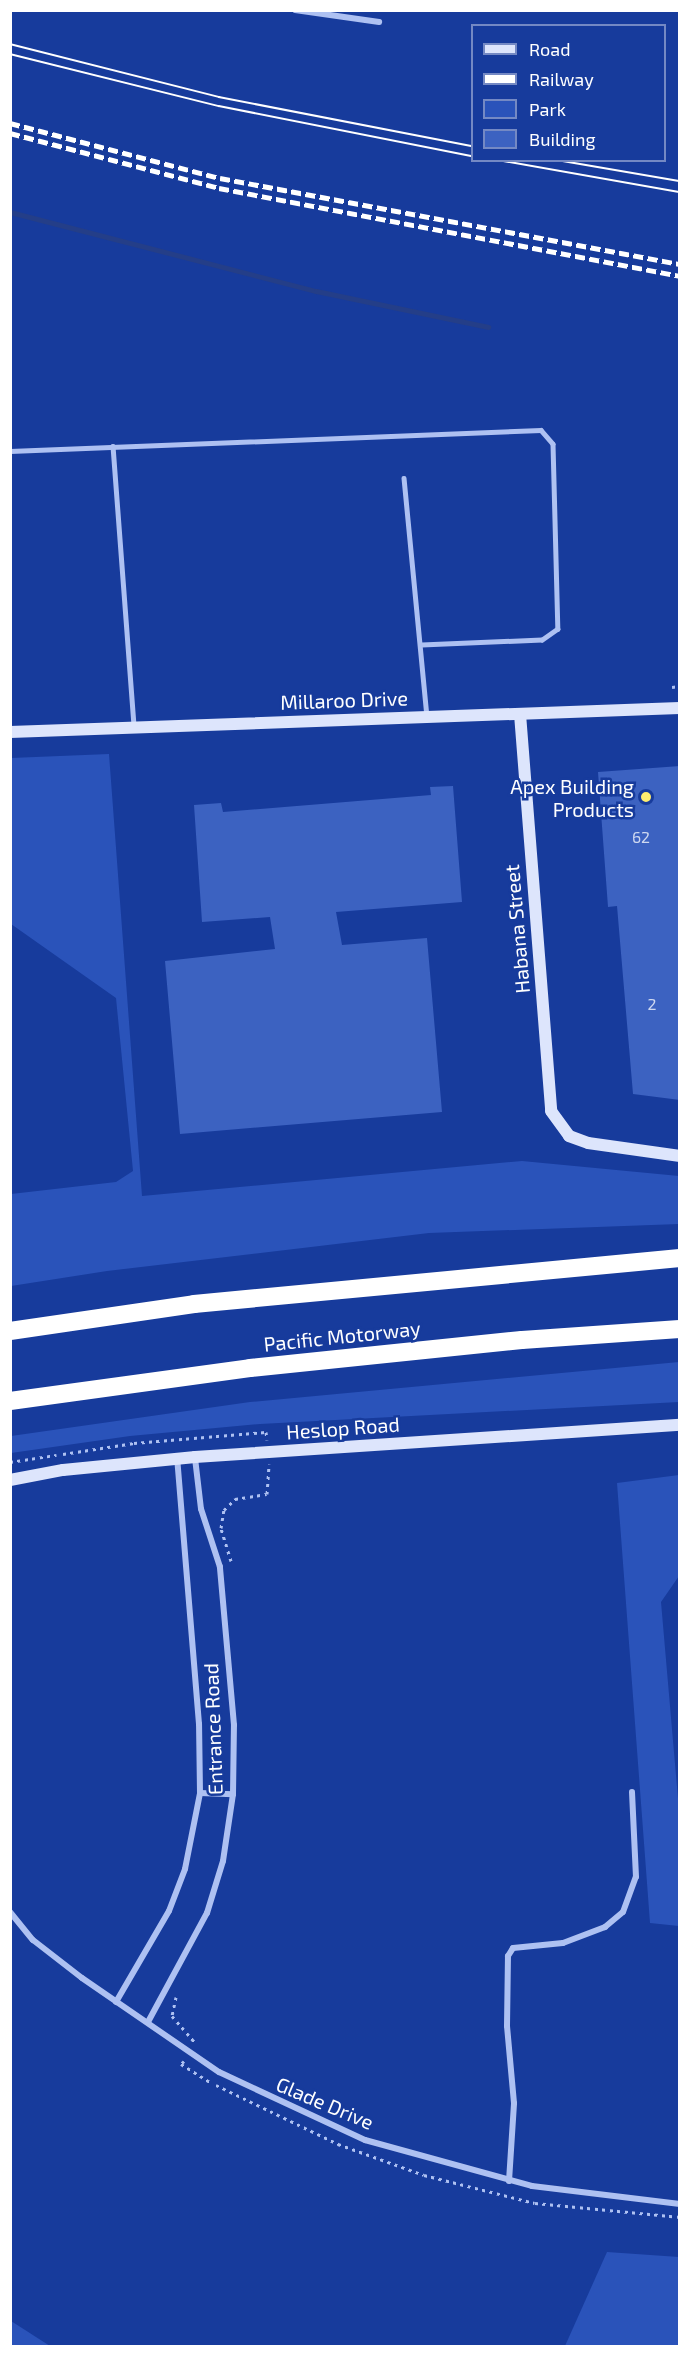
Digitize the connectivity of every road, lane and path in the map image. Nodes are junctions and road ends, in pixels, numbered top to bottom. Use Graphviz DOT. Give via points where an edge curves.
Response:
graph roads {
  1 [pos="295,10"];
  2 [pos="380,22"];
  3 [pos="113,446"];
  4 [pos="10,451"];
  5 [pos="404,478"];
  6 [pos="423,645"];
  7 [pos="680,686"];
  8 [pos="672,687"];
  9 [pos="680,708"];
  10 [pos="520,714"];
  11 [pos="427,717"];
  12 [pos="134,727"];
  13 [pos="10,732"];
  14 [pos="680,1156"];
  15 [pos="680,1258"];
  16 [pos="680,1329"];
  17 [pos="10,1330"];
  18 [pos="10,1401"];
  19 [pos="680,1425"];
  20 [pos="268,1452"];
  21 [pos="195,1457"];
  22 [pos="177,1458"];
  23 [pos="10,1462"];
  24 [pos="10,1480"];
  25 [pos="231,1568"];
  26 [pos="632,1792"];
  27 [pos="200,1793"];
  28 [pos="233,1794"];
  29 [pos="10,1912"];
  30 [pos="181,1986"];
  31 [pos="116,2002"];
  32 [pos="148,2022"];
  33 [pos="190,2052"];
  34 [pos="509,2181"];
  35 [pos="680,2204"];
  36 [pos="680,2217"];
  1 -- 2 [label="street"];
  3 -- 4 [label="lane"];
  3 -- 6 [label="lane" via="531,428 549,436 553,456 558,629 542,640"];
  3 -- 12 [label="lane"];
  5 -- 6 [label="lane"];
  6 -- 11 [label="lane"];
  7 -- 8 [label="path"];
  9 -- 10 [label="street, Millaroo Drive"];
  10 -- 11 [label="street, Millaroo Drive"];
  10 -- 14 [label="street, Habana Street" via="551,1111 569,1136 588,1143"];
  11 -- 12 [label="street, Millaroo Drive"];
  12 -- 13 [label="street, Millaroo Drive"];
  15 -- 17 [label="highway" via="194,1304"];
  16 -- 18 [label="highway, Pacific Motorway" via="522,1340 250,1368"];
  19 -- 20 [label="street, Heslop Road"];
  20 -- 21 [label="street, Heslop Road"];
  20 -- 23 [label="path" via="266,1432 134,1443"];
  20 -- 25 [label="path" via="269,1491 262,1496 235,1499 224,1510 221,1528"];
  21 -- 22 [label="street, Heslop Road"];
  21 -- 28 [label="street, Entrance Road" via="201,1509 220,1567 234,1725"];
  22 -- 24 [label="street, Heslop Road"];
  22 -- 27 [label="street, Entrance Road" via="199,1724"];
  26 -- 34 [label="street" via="636,1877 623,1912 605,1927 563,1942 513,1948 508,1956 507,2026 514,2103"];
  27 -- 28 [label="street"];
  27 -- 31 [label="street, Entrance Road" via="185,1869 169,1911"];
  28 -- 32 [label="street, Entrance Road" via="223,1861 212,1898 193,1944"];
  29 -- 31 [label="street, Glade Drive" via="33,1940"];
  30 -- 33 [label="path" via="172,2016 196,2040"];
  31 -- 32 [label="street, Glade Drive"];
  32 -- 33 [label="street, Glade Drive"];
  33 -- 34 [label="street, Glade Drive" via="265,2096 365,2140"];
  33 -- 36 [label="path" via="181,2064 231,2094 338,2144 424,2175 535,2203"];
  34 -- 35 [label="street, Glade Drive"];
}
